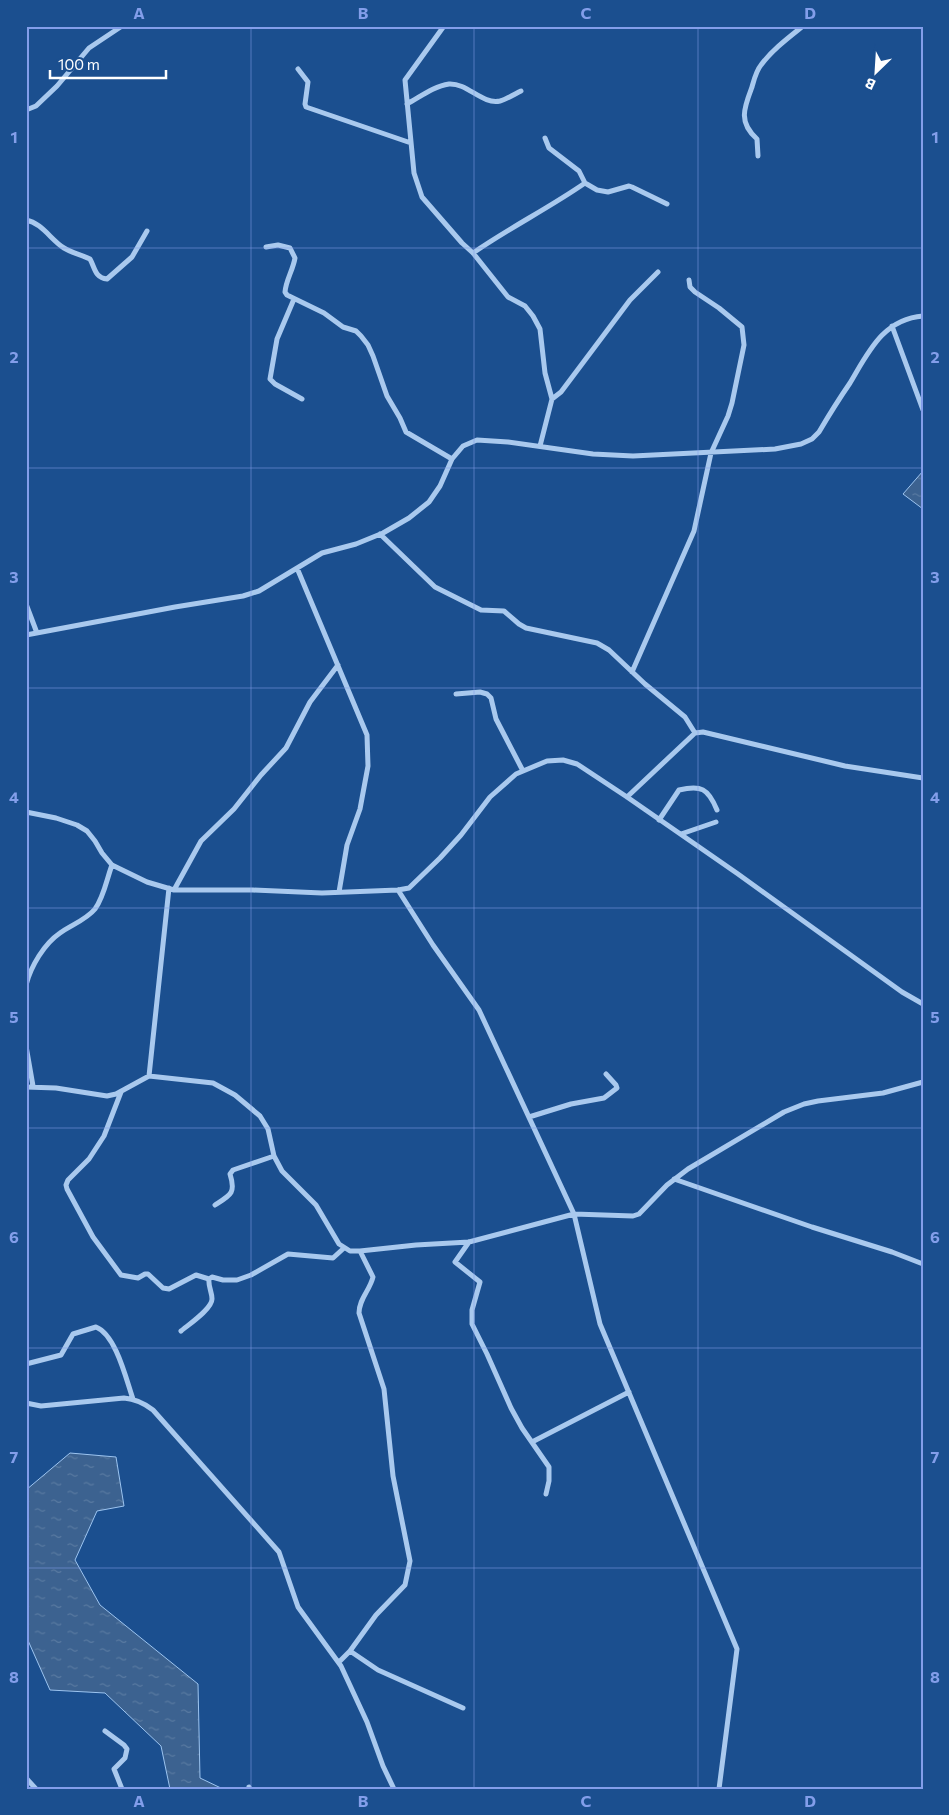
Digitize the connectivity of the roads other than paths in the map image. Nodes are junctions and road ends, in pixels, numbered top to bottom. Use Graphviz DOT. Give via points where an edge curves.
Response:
graph roads {
  1 [pos="122,26"];
  2 [pos="444,26"];
  3 [pos="803,26"];
  4 [pos="298,69"];
  5 [pos="521,91"];
  6 [pos="407,104"];
  7 [pos="26,110"];
  8 [pos="545,138"];
  9 [pos="411,143"];
  10 [pos="758,156"];
  11 [pos="585,184"];
  12 [pos="667,204"];
  13 [pos="26,220"];
  14 [pos="147,231"];
  15 [pos="266,247"];
  16 [pos="473,253"];
  17 [pos="658,272"];
  18 [pos="689,280"];
  19 [pos="294,299"];
  20 [pos="923,316"];
  21 [pos="892,326"];
  22 [pos="302,399"];
  23 [pos="552,399"];
  24 [pos="923,410"];
  25 [pos="540,446"];
  26 [pos="711,453"];
  27 [pos="452,459"];
  28 [pos="380,534"];
  29 [pos="297,568"];
  30 [pos="26,604"];
  31 [pos="38,633"];
  32 [pos="26,635"];
  33 [pos="338,665"];
  34 [pos="632,672"];
  35 [pos="456,694"];
  36 [pos="695,733"];
  37 [pos="523,771"];
  38 [pos="923,778"];
  39 [pos="627,797"];
  40 [pos="717,810"];
  41 [pos="26,812"];
  42 [pos="659,820"];
  43 [pos="716,822"];
  44 [pos="681,834"];
  45 [pos="112,865"];
  46 [pos="172,889"];
  47 [pos="398,890"];
  48 [pos="339,892"];
  49 [pos="26,985"];
  50 [pos="923,1004"];
  51 [pos="26,1046"];
  52 [pos="606,1074"];
  53 [pos="149,1076"];
  54 [pos="923,1082"];
  55 [pos="29,1087"];
  56 [pos="121,1091"];
  57 [pos="529,1117"];
  58 [pos="274,1156"];
  59 [pos="674,1179"];
  60 [pos="215,1205"];
  61 [pos="574,1214"];
  62 [pos="469,1242"];
  63 [pos="344,1248"];
  64 [pos="360,1251"];
  65 [pos="923,1264"];
  66 [pos="209,1279"];
  67 [pos="181,1331"];
  68 [pos="26,1364"];
  69 [pos="629,1392"];
  70 [pos="133,1399"];
  71 [pos="26,1402"];
  72 [pos="532,1442"];
  73 [pos="546,1494"];
  74 [pos="350,1651"];
  75 [pos="339,1662"];
  76 [pos="462,1708"];
  77 [pos="105,1731"];
  78 [pos="26,1778"];
  79 [pos="36,1789"];
  80 [pos="122,1789"];
  81 [pos="394,1789"];
  82 [pos="719,1789"];
  1 -- 7 [label="street" via="89,48 58,86 36,106"];
  2 -- 6 [label="street" via="405,80"];
  3 -- 10 [label="street" via="760,66 743,110 749,132 757,139"];
  4 -- 9 [label="street" via="308,82 306,108"];
  5 -- 6 [label="street" via="501,101 493,101 450,84 431,90"];
  6 -- 9 [label="street"];
  8 -- 11 [label="street" via="549,148 579,171"];
  9 -- 16 [label="street" via="414,173 422,197"];
  11 -- 12 [label="street" via="608,192 629,186"];
  11 -- 16 [label="street"];
  13 -- 14 [label="street" via="38,225 65,249 90,259 96,274 102,279 107,279 132,257"];
  15 -- 19 [label="street" via="278,245 290,248 294,253 294,269 285,292"];
  16 -- 23 [label="street" via="508,297 525,306 533,316 540,329"];
  17 -- 23 [label="street" via="630,300 561,392"];
  18 -- 26 [label="street" via="695,292 742,327 744,335 728,416"];
  19 -- 22 [label="street" via="277,339 270,379"];
  19 -- 27 [label="street" via="361,336 370,350 386,396 406,432"];
  20 -- 21 [label="street"];
  21 -- 24 [label="street"];
  21 -- 26 [label="street" via="873,344 812,439 775,449"];
  23 -- 25 [label="street"];
  25 -- 26 [label="street" via="633,456"];
  25 -- 27 [label="street" via="477,440 463,446"];
  26 -- 34 [label="street" via="694,531"];
  27 -- 28 [label="street" via="440,486 428,502"];
  28 -- 29 [label="street" via="322,553"];
  28 -- 34 [label="street" via="435,587 481,610 504,611 526,628 597,643"];
  29 -- 31 [label="street" via="259,591 243,596"];
  29 -- 33 [label="street"];
  30 -- 31 [label="street"];
  31 -- 32 [label="street"];
  33 -- 46 [label="street" via="310,702 286,748 201,841"];
  33 -- 48 [label="street" via="367,735 368,766 360,809 347,845"];
  34 -- 36 [label="street" via="685,717"];
  35 -- 37 [label="street" via="480,692 491,698 496,719"];
  36 -- 38 [label="street" via="703,732 845,766"];
  36 -- 39 [label="street"];
  37 -- 39 [label="street" via="547,761 562,760 576,764"];
  37 -- 47 [label="street" via="490,797 461,835 419,879 409,888"];
  39 -- 42 [label="street"];
  40 -- 42 [label="street" via="711,796 692,787 679,790"];
  41 -- 45 [label="street" via="77,824 87,831"];
  42 -- 44 [label="street"];
  43 -- 44 [label="street"];
  44 -- 50 [label="street"];
  45 -- 46 [label="street" via="147,882"];
  45 -- 49 [label="street" via="96,907 58,934 45,948"];
  46 -- 48 [label="street"];
  46 -- 53 [label="street"];
  47 -- 48 [label="street"];
  47 -- 57 [label="street" via="479,1010"];
  51 -- 55 [label="street"];
  52 -- 57 [label="street" via="617,1088 604,1098"];
  53 -- 56 [label="street"];
  53 -- 58 [label="street" via="208,1081 230,1092 265,1122"];
  54 -- 59 [label="street" via="884,1093 818,1101 793,1108"];
  55 -- 56 [label="street" via="107,1096"];
  56 -- 66 [label="street" via="104,1136 90,1159 68,1180 67,1189 93,1237 121,1275 138,1278 148,1274 165,1288 196,1275"];
  57 -- 61 [label="street"];
  58 -- 60 [label="street" via="233,1170 230,1174 233,1191"];
  58 -- 63 [label="street" via="282,1171 316,1205"];
  59 -- 61 [label="street" via="633,1216"];
  59 -- 65 [label="street"];
  61 -- 62 [label="street"];
  61 -- 69 [label="street" via="600,1324"];
  62 -- 64 [label="street"];
  62 -- 72 [label="street" via="454,1262 480,1282 472,1310 472,1324 511,1408"];
  63 -- 64 [label="street"];
  63 -- 66 [label="street" via="333,1258 288,1254 237,1280"];
  64 -- 74 [label="street" via="373,1277 359,1313 384,1389 393,1476 410,1560 405,1585"];
  66 -- 67 [label="street" via="210,1306"];
  68 -- 70 [label="street" via="61,1355 73,1334 96,1327 102,1329 117,1352"];
  69 -- 72 [label="street"];
  69 -- 82 [label="street" via="737,1649"];
  70 -- 71 [label="street" via="41,1406"];
  70 -- 75 [label="street" via="153,1410 279,1552 298,1607"];
  72 -- 73 [label="street" via="549,1466"];
  74 -- 75 [label="street"];
  74 -- 76 [label="street" via="378,1670"];
  75 -- 81 [label="street"];
  77 -- 80 [label="street" via="127,1749 125,1758 114,1769"];
  78 -- 79 [label="street"];
}
